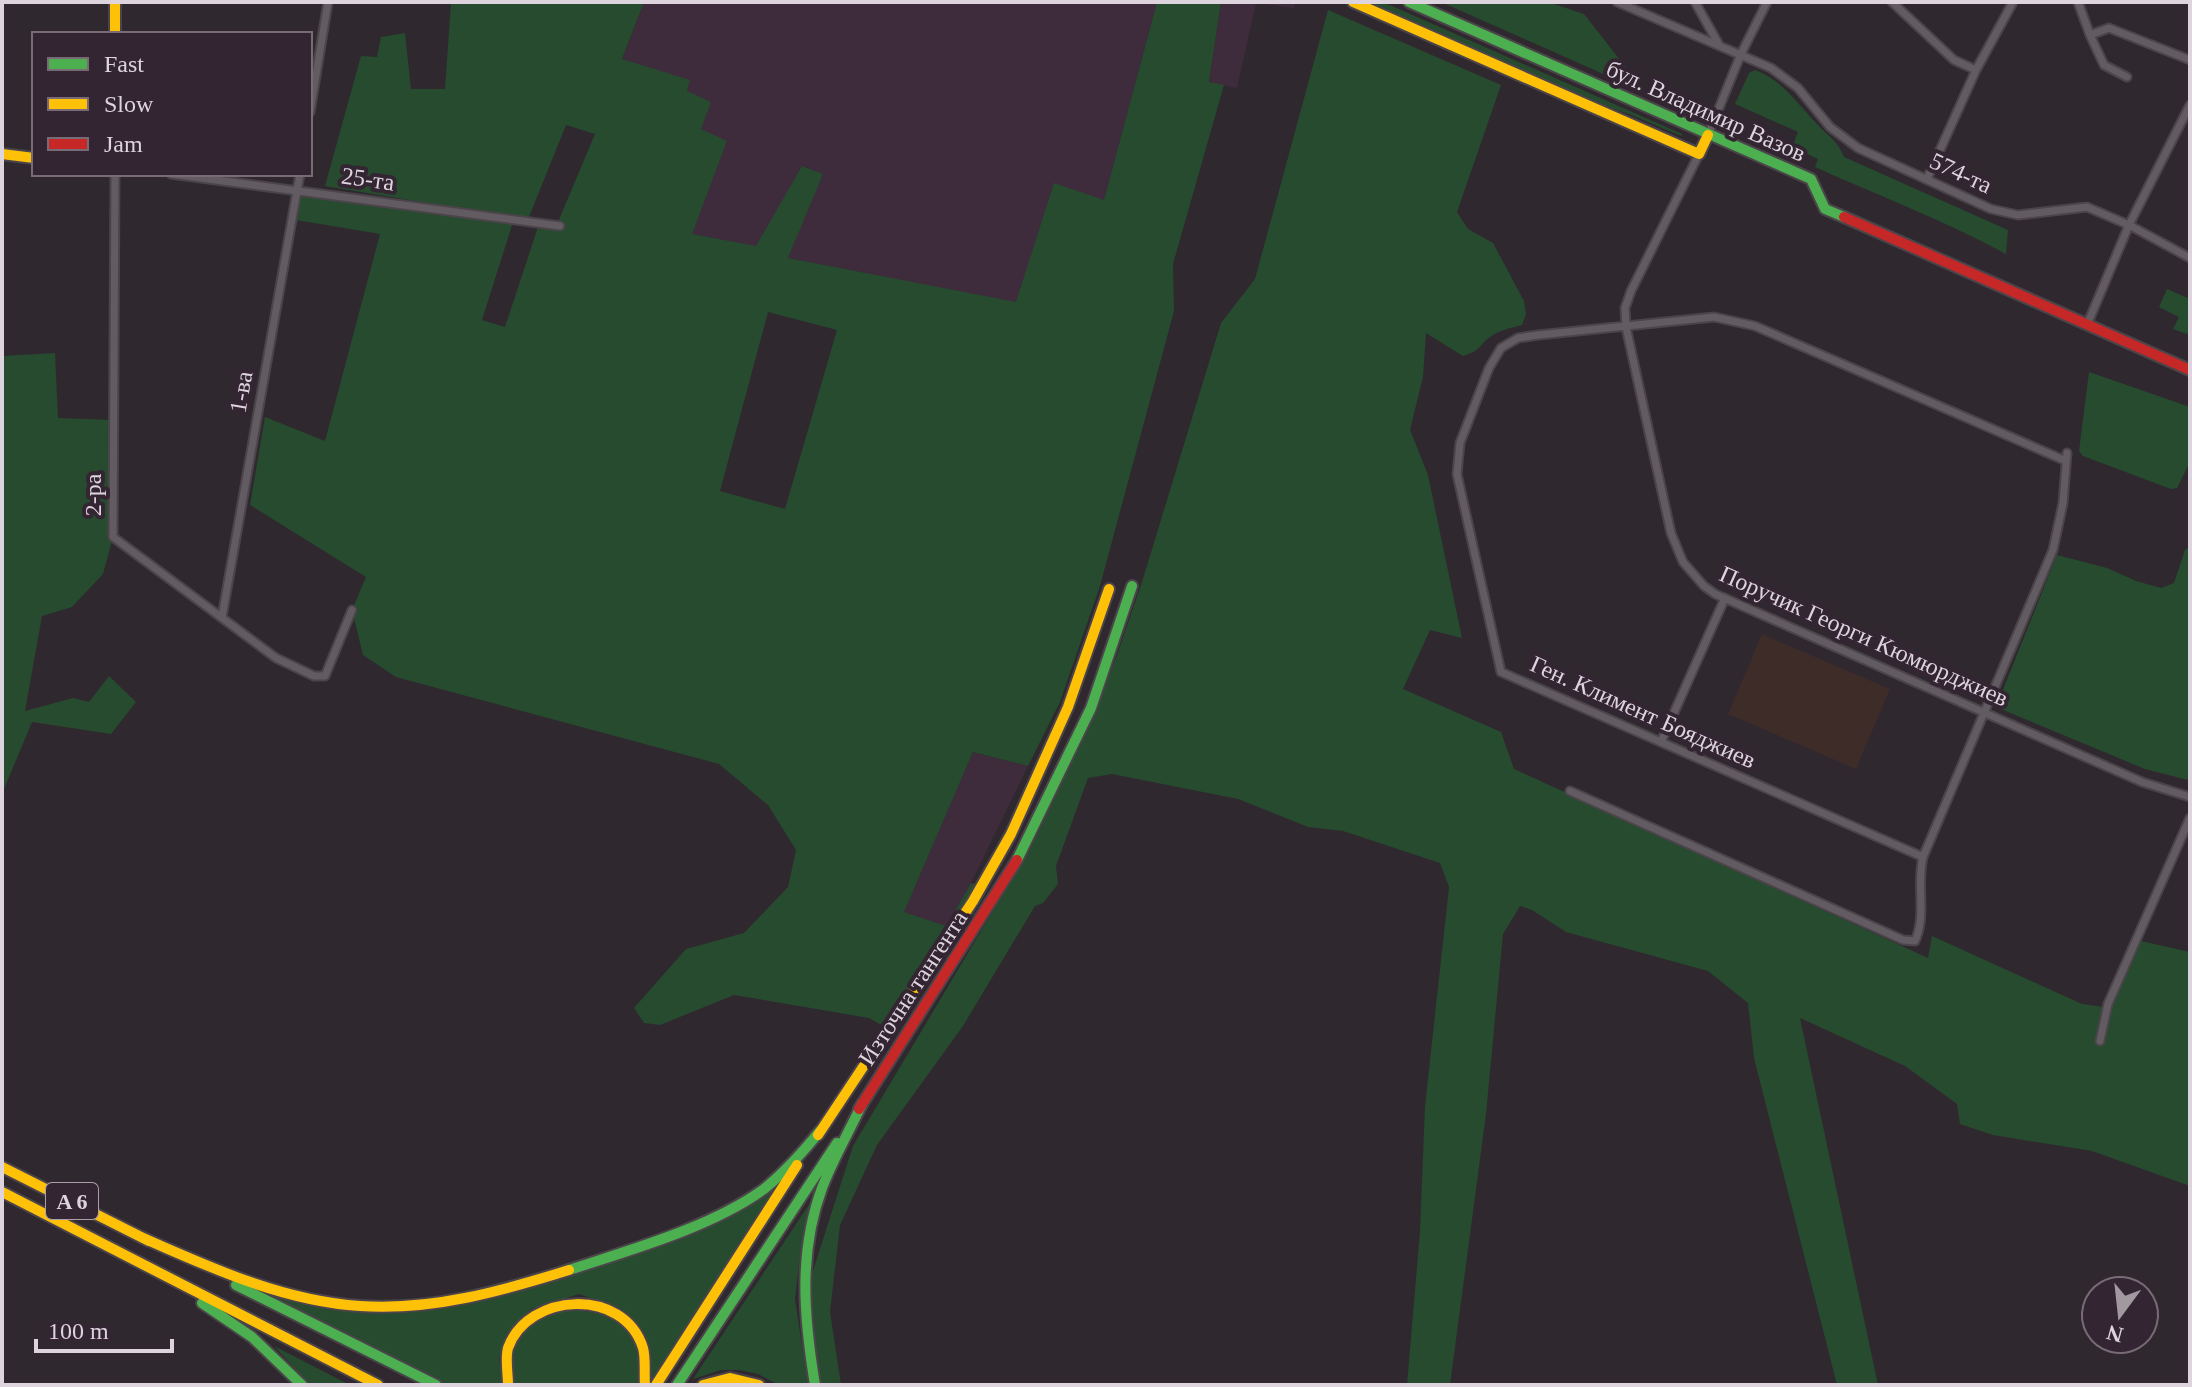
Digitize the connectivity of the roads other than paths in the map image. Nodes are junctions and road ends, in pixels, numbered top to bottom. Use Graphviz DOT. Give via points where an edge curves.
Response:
graph roads {
  1 [pos="115,2"];
  2 [pos="328,2"];
  3 [pos="1353,2"];
  4 [pos="1409,2"];
  5 [pos="1617,2"];
  6 [pos="1695,2"];
  7 [pos="1767,2"];
  8 [pos="1892,2"];
  9 [pos="2013,2"];
  10 [pos="2078,2"];
  11 [pos="115,32"];
  12 [pos="2090,35"];
  13 [pos="1718,43"];
  14 [pos="1741,54"];
  15 [pos="2190,60"];
  16 [pos="1976,70"];
  17 [pos="2127,77"];
  18 [pos="312,100"];
  19 [pos="2190,105"];
  20 [pos="1708,135"];
  21 [pos="2,154"];
  22 [pos="1699,154"];
  23 [pos="32,158"];
  24 [pos="115,176"];
  25 [pos="188,176"];
  26 [pos="300,176"];
  27 [pos="1927,179"];
  28 [pos="298,189"];
  29 [pos="2129,225"];
  30 [pos="560,226"];
  31 [pos="2190,258"];
  32 [pos="2087,325"];
  33 [pos="1626,327"];
  34 [pos="2190,370"];
  35 [pos="1132,586"];
  36 [pos="1109,589"];
  37 [pos="1725,598"];
  38 [pos="352,610"];
  39 [pos="222,617"];
  40 [pos="1985,713"];
  41 [pos="1661,742"];
  42 [pos="1570,791"];
  43 [pos="2190,797"];
  44 [pos="2190,818"];
  45 [pos="1923,857"];
  46 [pos="2100,1041"];
  47 [pos="862,1104"];
  48 [pos="820,1131"];
  49 [pos="2,1167"];
  50 [pos="2,1192"];
  51 [pos="141,1237"];
  52 [pos="135,1260"];
  53 [pos="302,1385"];
  54 [pos="378,1385"];
  55 [pos="436,1385"];
  56 [pos="508,1385"];
  57 [pos="645,1385"];
  58 [pos="656,1385"];
  59 [pos="677,1385"];
  60 [pos="703,1385"];
  61 [pos="759,1385"];
  62 [pos="815,1385"];
  1 -- 11 [label="main road"];
  2 -- 18 [label="street"];
  3 -- 22 [label="main road, бул. Владимир Вазов"];
  4 -- 20 [label="main road, бул. Владимир Вазов"];
  5 -- 13 [label="street, 574-та"];
  6 -- 13 [label="street"];
  7 -- 14 [label="street"];
  8 -- 16 [label="street" via="1954,60"];
  9 -- 16 [label="street"];
  10 -- 12 [label="street"];
  12 -- 15 [label="street" via="2109,28"];
  12 -- 17 [label="street" via="2104,65"];
  13 -- 14 [label="street, 574-та"];
  14 -- 20 [label="street"];
  14 -- 27 [label="street, 574-та" via="1786,77 1844,139"];
  16 -- 27 [label="street"];
  19 -- 29 [label="street"];
  20 -- 22 [label="main road, Поручик Георги Кюмюрджиев"];
  20 -- 32 [label="main road, бул. Владимир Вазов" via="1811,179 1825,209"];
  21 -- 23 [label="main road"];
  22 -- 33 [label="street, Поручик Георги Кюмюрджиев" via="1627,298"];
  24 -- 39 [label="street, 2-ра" via="113,537"];
  25 -- 28 [label="street, 25-та"];
  26 -- 28 [label="street, 1-ва"];
  27 -- 29 [label="street, 574-та" via="2004,214 2087,207"];
  28 -- 30 [label="street, 25-та"];
  28 -- 39 [label="street, 1-ва"];
  29 -- 31 [label="street, 574-та"];
  29 -- 32 [label="street"];
  32 -- 34 [label="main road, бул. Владимир Вазов"];
  33 -- 37 [label="street, Поручик Георги Кюмюрджиев" via="1677,549 1692,574"];
  33 -- 40 [label="street, Ген. Климент Бояджиев" via="1714,317 1755,326 2067,457 2053,550"];
  33 -- 41 [label="street, Ген. Климент Бояджиев" via="1518,338 1501,348 1462,434 1457,474 1501,672"];
  35 -- 47 [label="main road, Източна тангента" via="1091,708 1012,871"];
  36 -- 48 [label="main road, Източна тангента" via="1068,707 1011,834 958,924"];
  37 -- 40 [label="street, Поручик Георги Кюмюрджиев"];
  37 -- 41 [label="street"];
  38 -- 39 [label="street, 2-ра" via="325,676 276,658"];
  40 -- 43 [label="street, Поручик Георги Кюмюрджиев" via="2142,782"];
  40 -- 45 [label="street"];
  41 -- 45 [label="street, Ген. Климент Бояджиев"];
  42 -- 45 [label="street" via="1903,940 1915,941 1920,930"];
  44 -- 46 [label="street" via="2108,1004"];
  47 -- 59 [label="main road, Източна тангента"];
  47 -- 62 [label="main road" via="822,1188 809,1230 804,1322"];
  48 -- 51 [label="main road" via="779,1178 748,1200 682,1230 582,1266 426,1305 362,1306 298,1298"];
  48 -- 58 [label="main road, Източна тангента"];
  49 -- 51 [label="main road, A 6"];
  50 -- 52 [label="main road, A 6"];
  51 -- 55 [label="main road, A 6"];
  52 -- 53 [label="main road" via="252,1337"];
  52 -- 54 [label="main road, A 6"];
  56 -- 57 [label="main road" via="503,1366 518,1328 533,1314 568,1302 603,1307 630,1325 642,1344"];
  60 -- 61 [label="main road" via="730,1378"];
}
